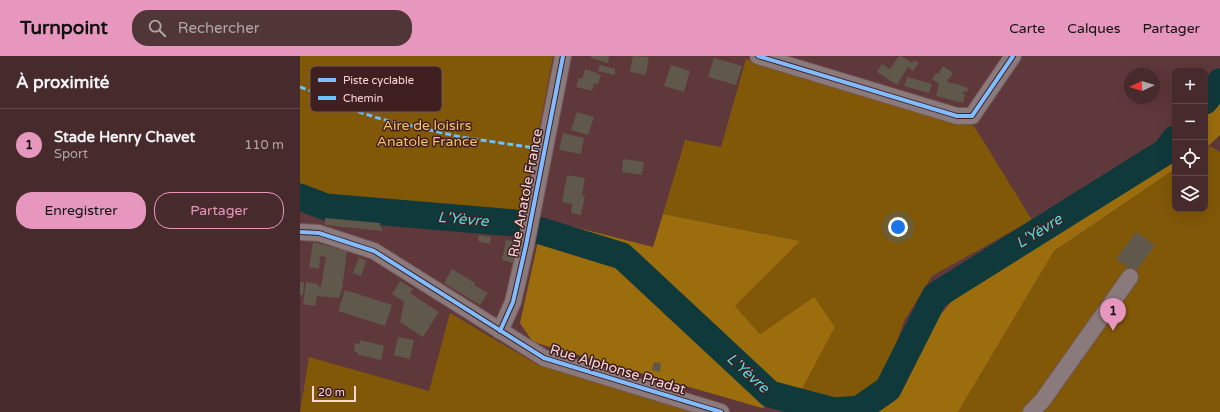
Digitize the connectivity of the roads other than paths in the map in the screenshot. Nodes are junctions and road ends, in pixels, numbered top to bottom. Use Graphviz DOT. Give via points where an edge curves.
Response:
graph roads {
  1 [pos="564,56"];
  2 [pos="758,56"];
  3 [pos="1013,56"];
  4 [pos="300,232"];
  5 [pos="1130,277"];
  6 [pos="500,331"];
  7 [pos="721,412"];
  8 [pos="1031,412"];
  1 -- 6 [label="street, Rue Anatole France" via="514,302"];
  2 -- 3 [label="street" via="957,116 972,116"];
  4 -- 6 [label="street, Rue Alphonse Pradat" via="319,234 374,251"];
  5 -- 8 [label="street" via="1042,401"];
  6 -- 7 [label="street, Rue Alphonse Pradat" via="544,358"];
}
